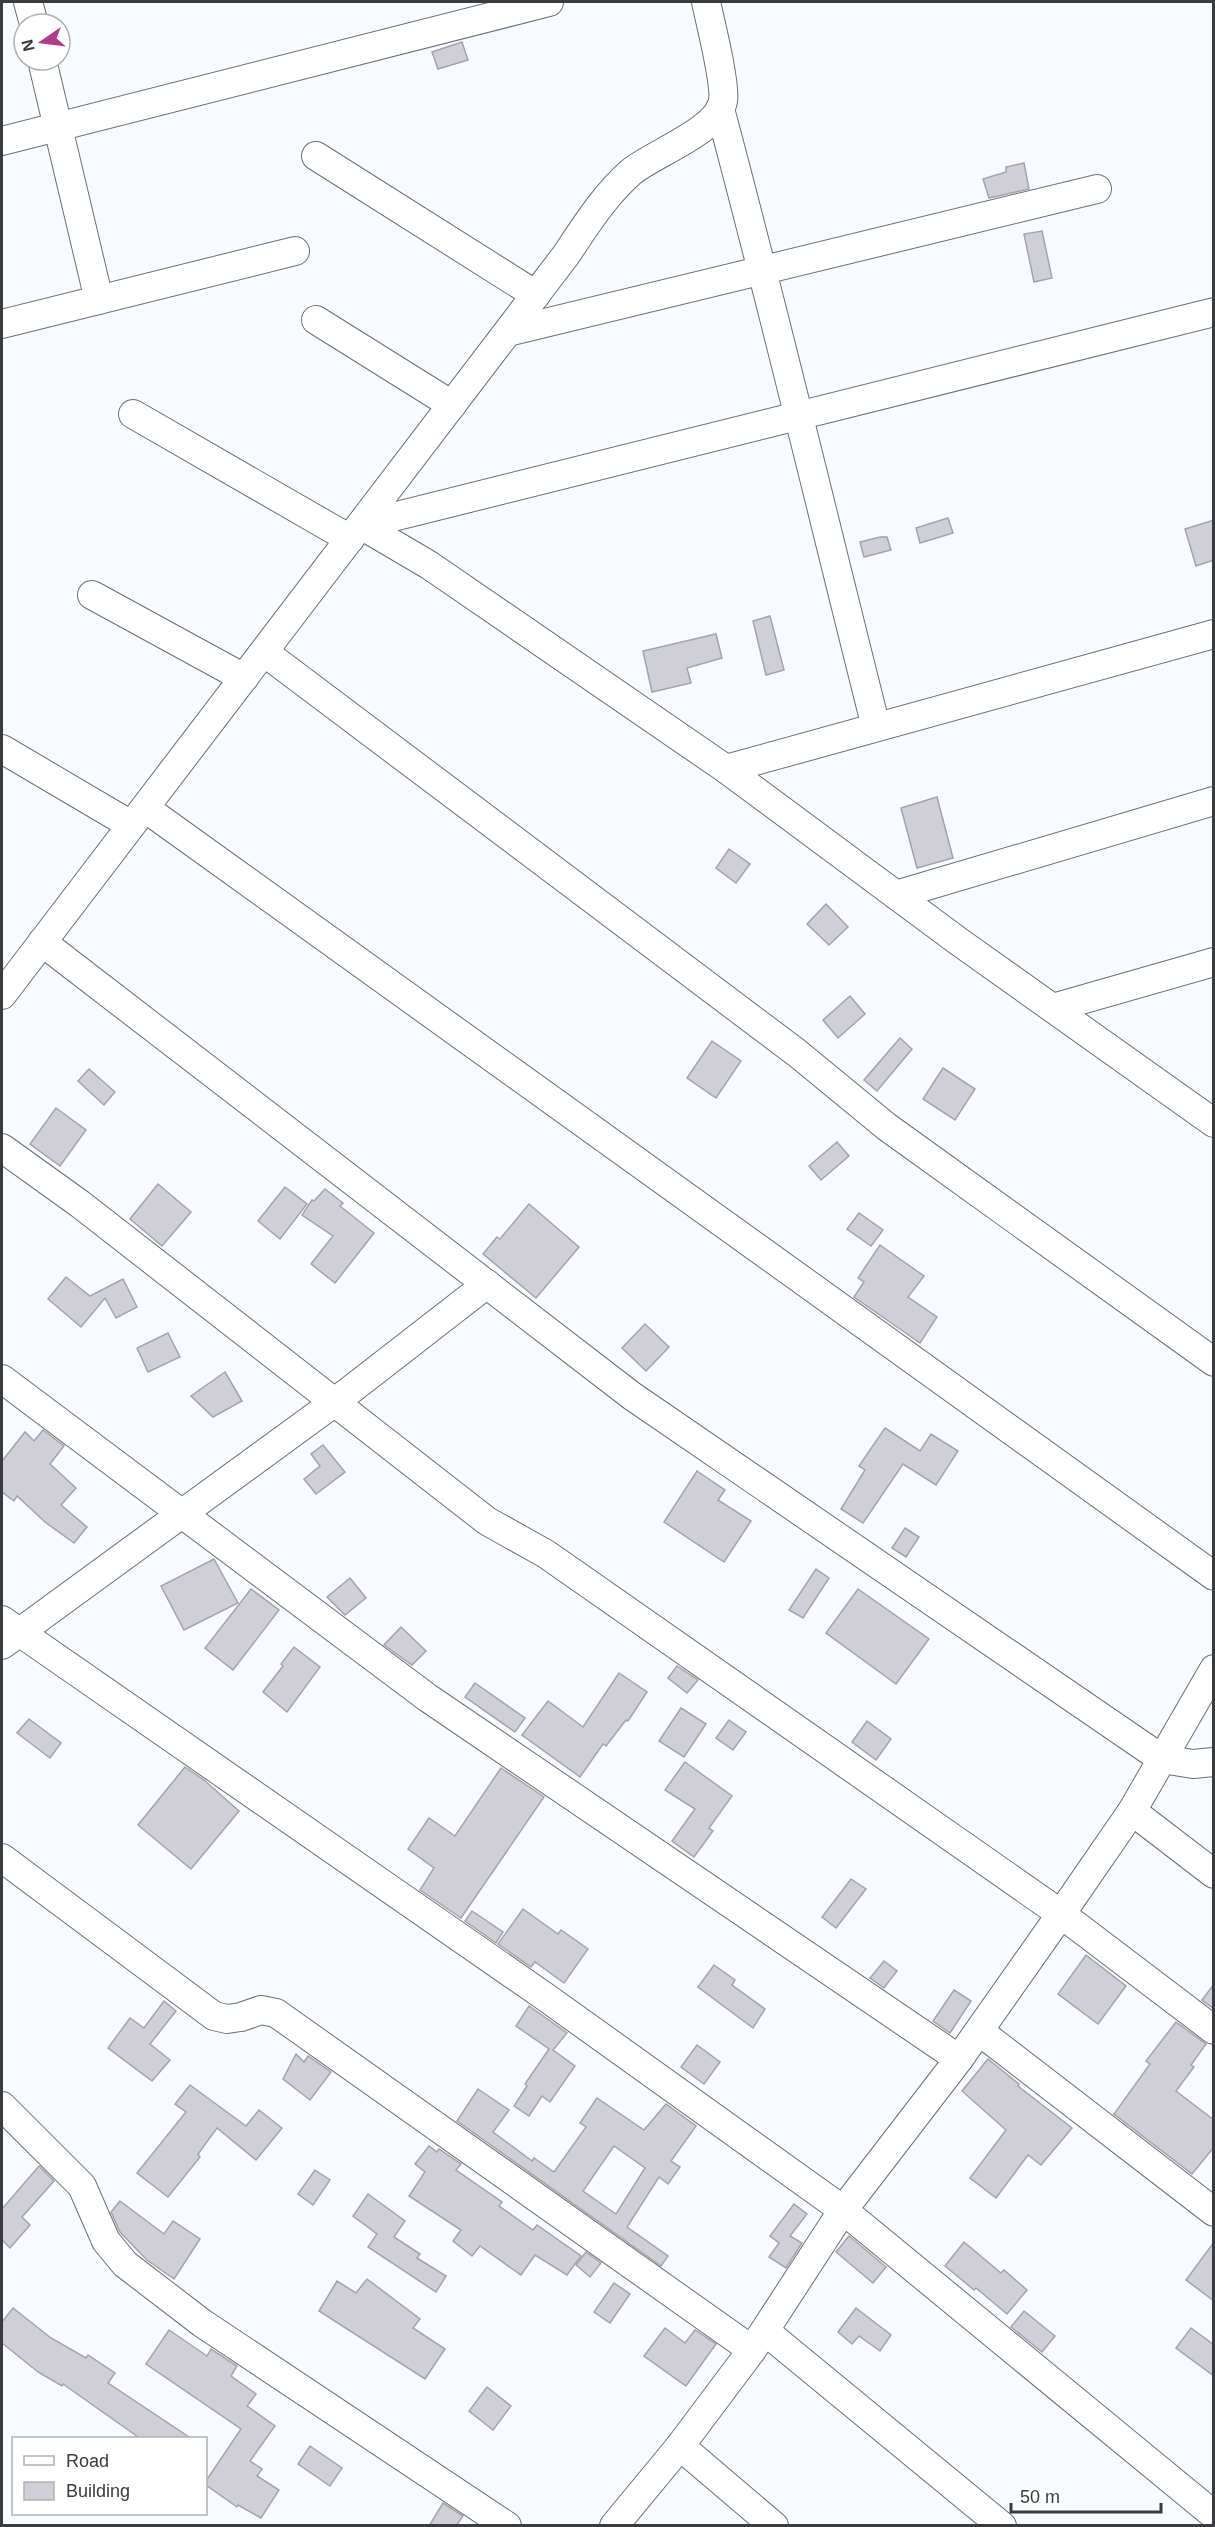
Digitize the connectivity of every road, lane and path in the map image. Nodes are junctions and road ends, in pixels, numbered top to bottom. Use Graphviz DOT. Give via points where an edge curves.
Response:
graph roads {
  1 [pos="549,2"];
  2 [pos="706,2"];
  3 [pos="45,72"];
  4 [pos="720,109"];
  5 [pos="58,126"];
  6 [pos="2,141"];
  7 [pos="316,156"];
  8 [pos="1097,189"];
  9 [pos="295,251"];
  10 [pos="764,270"];
  11 [pos="536,295"];
  12 [pos="99,300"];
  13 [pos="1214,312"];
  14 [pos="316,320"];
  15 [pos="2,324"];
  16 [pos="507,332"];
  17 [pos="452,405"];
  18 [pos="133,414"];
  19 [pos="798,416"];
  20 [pos="355,532"];
  21 [pos="92,595"];
  22 [pos="1214,634"];
  23 [pos="264,652"];
  24 [pos="244,678"];
  25 [pos="876,727"];
  26 [pos="2,749"];
  27 [pos="726,769"];
  28 [pos="1214,801"];
  29 [pos="138,816"];
  30 [pos="896,895"];
  31 [pos="42,942"];
  32 [pos="13,959"];
  33 [pos="1214,962"];
  34 [pos="2,995"];
  35 [pos="1053,1008"];
  36 [pos="1214,1123"];
  37 [pos="2,1148"];
  38 [pos="487,1284"];
  39 [pos="1214,1362"];
  40 [pos="2,1379"];
  41 [pos="335,1402"];
  42 [pos="183,1512"];
  43 [pos="1214,1576"];
  44 [pos="7,1633"];
  45 [pos="1214,1669"];
  46 [pos="1162,1760"];
  47 [pos="1214,1762"];
  48 [pos="1132,1811"];
  49 [pos="2,1858"];
  50 [pos="1214,1874"];
  51 [pos="1061,1914"];
  52 [pos="1214,2030"];
  53 [pos="979,2031"];
  54 [pos="959,2059"];
  55 [pos="2,2106"];
  56 [pos="843,2210"];
  57 [pos="1214,2212"];
  58 [pos="758,2341"];
  59 [pos="680,2446"];
  60 [pos="1214,2515"];
  61 [pos="507,2526"];
  62 [pos="614,2526"];
  63 [pos="774,2526"];
  64 [pos="1002,2526"];
  1 -- 5 [label="street"];
  2 -- 4 [label="street" via="723,91"];
  3 -- 5 [label="street"];
  4 -- 10 [label="street"];
  4 -- 11 [label="street" via="683,141 632,171 606,197"];
  5 -- 6 [label="street"];
  5 -- 12 [label="street"];
  7 -- 11 [label="street"];
  8 -- 10 [label="street"];
  9 -- 12 [label="street"];
  10 -- 16 [label="street"];
  10 -- 19 [label="street"];
  11 -- 16 [label="street"];
  12 -- 15 [label="street"];
  13 -- 19 [label="street"];
  14 -- 17 [label="street"];
  16 -- 17 [label="street"];
  17 -- 20 [label="street"];
  18 -- 20 [label="street"];
  19 -- 20 [label="street"];
  19 -- 25 [label="street"];
  20 -- 23 [label="street"];
  20 -- 27 [label="street" via="429,566"];
  21 -- 24 [label="street"];
  22 -- 25 [label="street"];
  23 -- 24 [label="street"];
  23 -- 39 [label="street" via="797,1053 887,1127"];
  24 -- 29 [label="street"];
  25 -- 27 [label="street"];
  26 -- 29 [label="street"];
  27 -- 30 [label="street"];
  28 -- 30 [label="street"];
  29 -- 31 [label="street"];
  29 -- 43 [label="street"];
  30 -- 35 [label="street"];
  31 -- 32 [label="street"];
  31 -- 38 [label="street"];
  32 -- 34 [label="street"];
  33 -- 35 [label="street"];
  35 -- 36 [label="street"];
  37 -- 41 [label="street"];
  38 -- 41 [label="street"];
  38 -- 46 [label="street" via="632,1396"];
  40 -- 42 [label="street"];
  41 -- 42 [label="street"];
  41 -- 51 [label="street" via="487,1521 546,1554"];
  42 -- 44 [label="street"];
  42 -- 54 [label="street" via="428,1698"];
  44 -- 56 [label="street" via="534,1989"];
  45 -- 46 [label="street"];
  46 -- 47 [label="street"];
  46 -- 48 [label="street"];
  48 -- 50 [label="street"];
  48 -- 51 [label="street"];
  49 -- 58 [label="street" via="214,2016 227,2019 261,2010 276,2013"];
  51 -- 52 [label="street"];
  51 -- 53 [label="street"];
  53 -- 54 [label="street"];
  53 -- 57 [label="street"];
  54 -- 56 [label="street"];
  55 -- 61 [label="street" via="82,2186 106,2241 125,2264 202,2323"];
  56 -- 58 [label="street"];
  56 -- 60 [label="street"];
  58 -- 59 [label="street"];
  58 -- 64 [label="street"];
  59 -- 62 [label="street"];
  59 -- 63 [label="street"];
}
